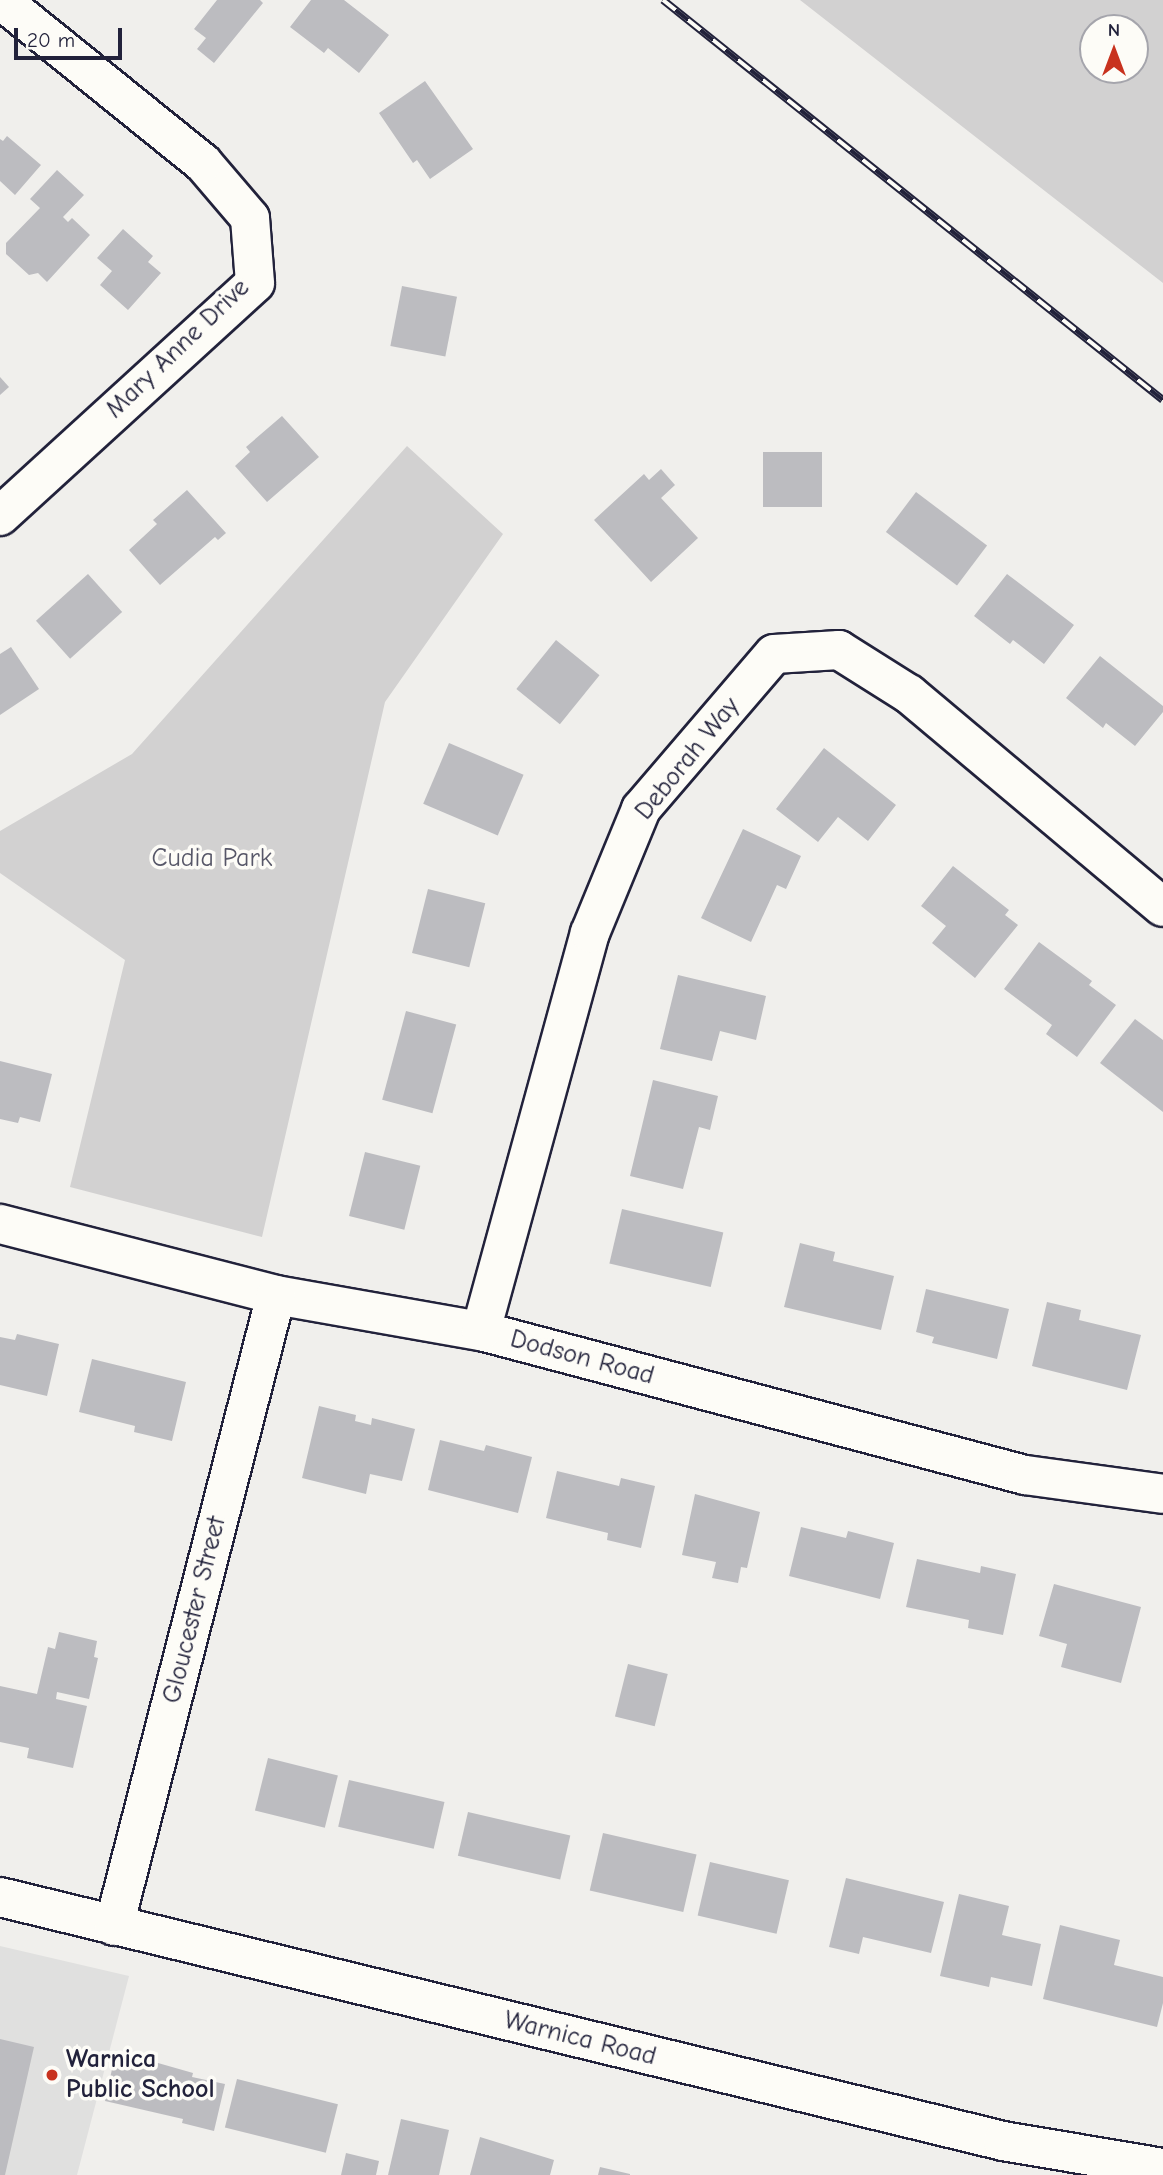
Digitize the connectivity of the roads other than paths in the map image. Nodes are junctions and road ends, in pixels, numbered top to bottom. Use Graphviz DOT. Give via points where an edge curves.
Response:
graph roads {
  1 [pos="1,0"];
  2 [pos="0,516"];
  3 [pos="1163,907"];
  4 [pos="0,1224"];
  5 [pos="276,1295"];
  6 [pos="481,1331"];
  7 [pos="1163,1494"];
  8 [pos="0,1897"];
  9 [pos="114,1926"];
  10 [pos="1163,2168"];
  1 -- 2 [label="street, Mary Anne Drive" via="203,163 250,218 255,283"];
  3 -- 6 [label="street, Deborah Way" via="909,694 839,650 774,654 641,809 590,933"];
  4 -- 5 [label="street, Dodson Road"];
  5 -- 6 [label="street, Dodson Road"];
  5 -- 9 [label="street, Gloucester Street"];
  6 -- 7 [label="street, Dodson Road" via="1026,1475"];
  8 -- 9 [label="street, Warnica Road"];
  9 -- 10 [label="street, Warnica Road" via="1003,2141"];
}
